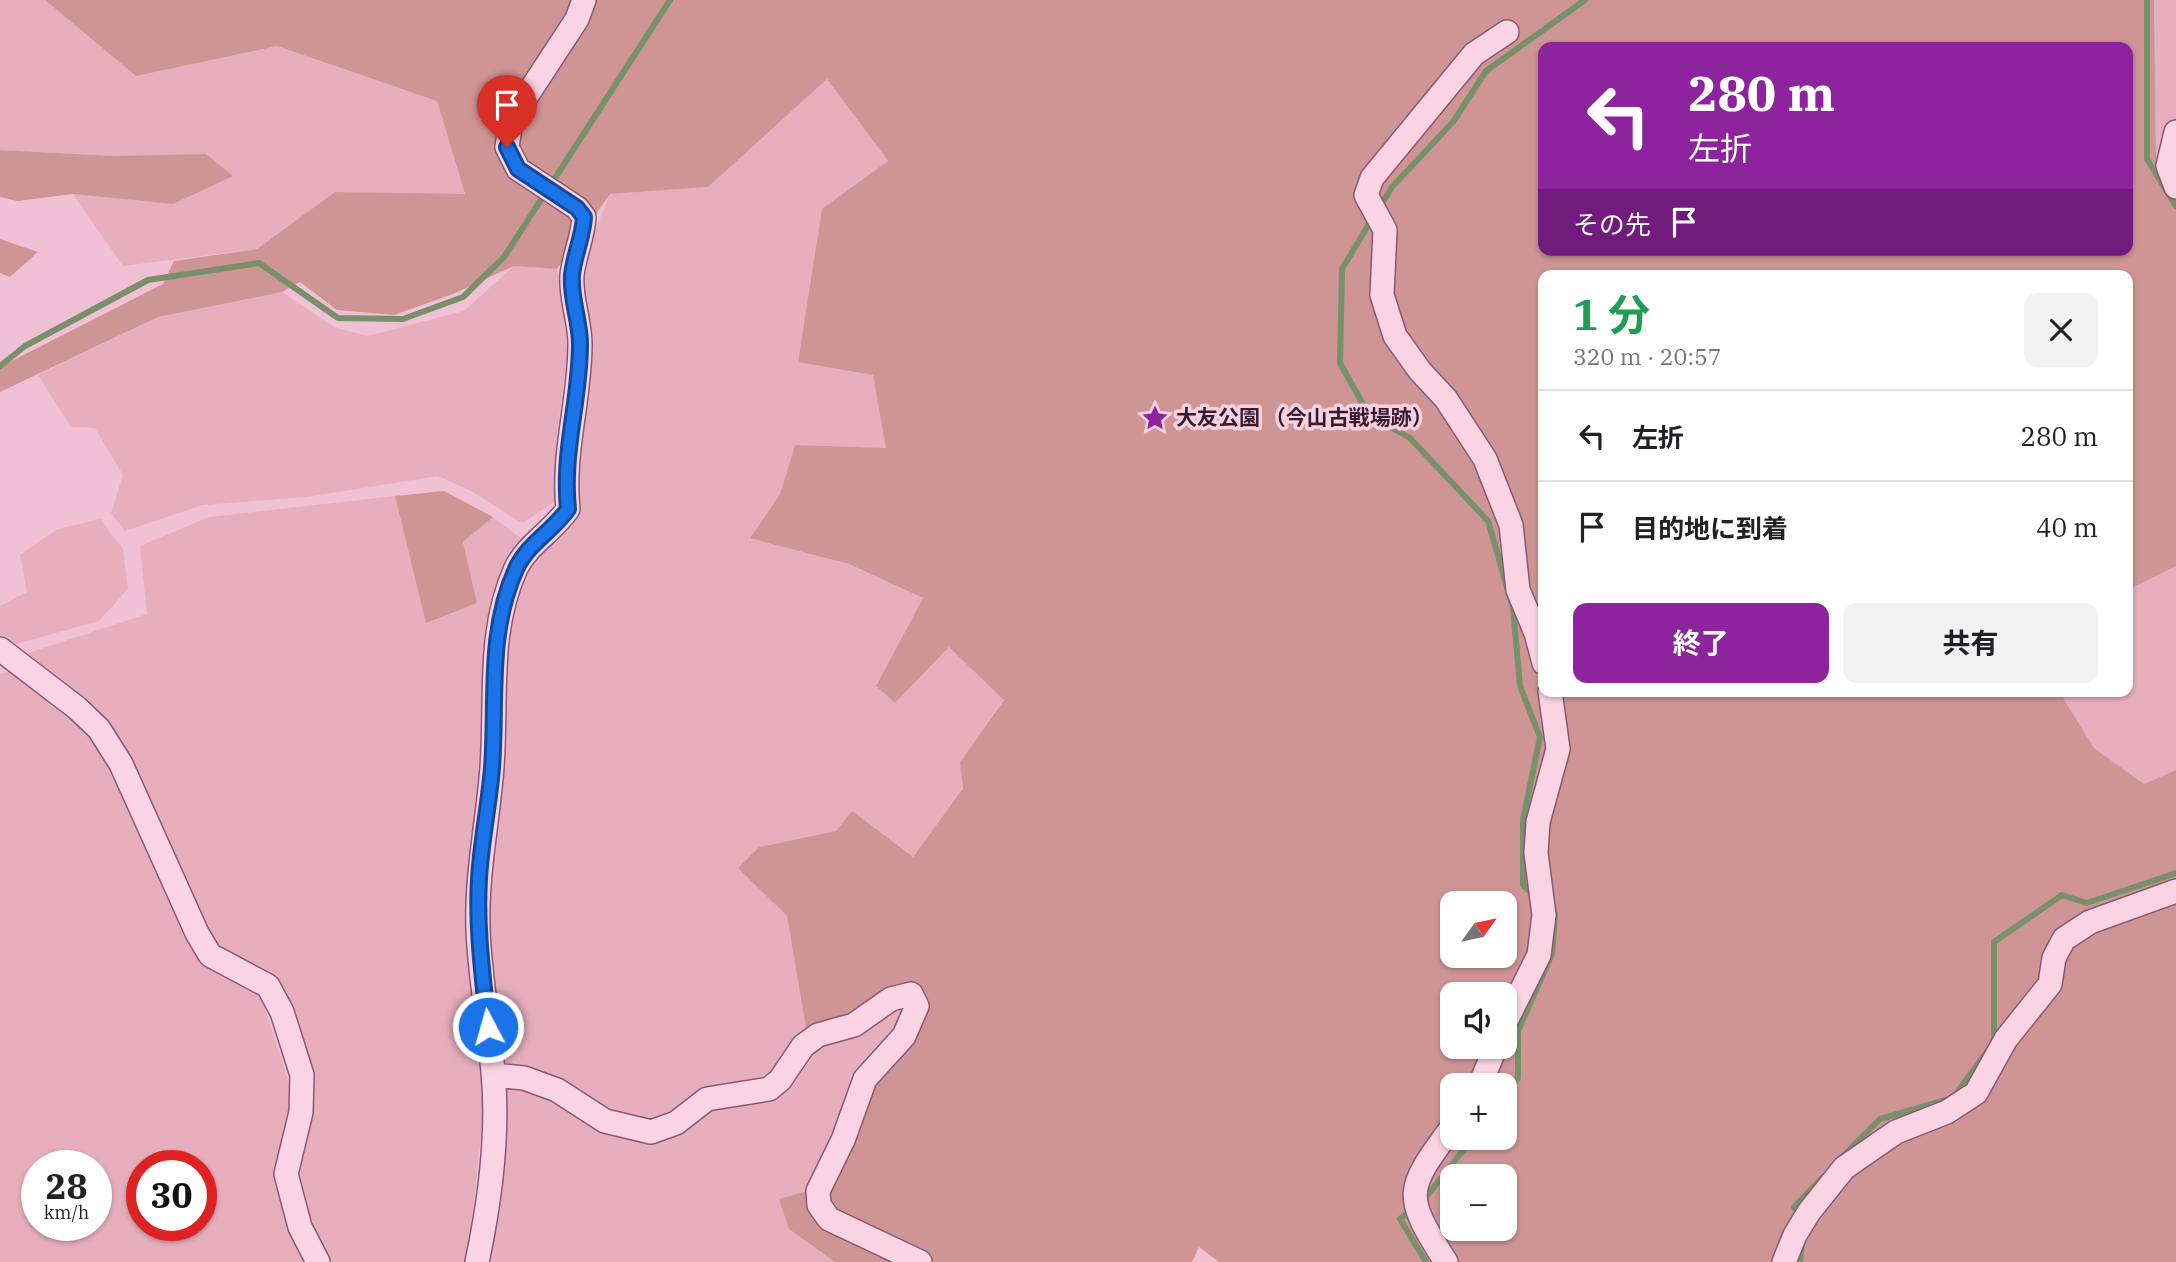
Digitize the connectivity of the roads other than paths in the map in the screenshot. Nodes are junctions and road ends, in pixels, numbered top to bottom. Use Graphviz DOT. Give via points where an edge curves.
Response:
graph roads {
  1 [pos="584,0"];
  2 [pos="1507,32"];
  3 [pos="2176,132"];
  4 [pos="2176,187"];
  5 [pos="1538,640"];
  6 [pos="0,649"];
  7 [pos="1551,697"];
  8 [pos="2176,891"];
  9 [pos="1517,999"];
  10 [pos="494,1075"];
  11 [pos="1440,1145"];
  12 [pos="318,1262"];
  13 [pos="477,1262"];
  14 [pos="920,1262"];
  15 [pos="1446,1262"];
  16 [pos="1784,1262"];
  1 -- 10 [label="street" via="577,19 511,120 507,147 518,169 584,217 572,275 580,343 565,484 568,509 516,567 495,641 492,766 478,930"];
  2 -- 5 [label="street" via="1474,54 1372,178 1366,195 1379,221 1382,295 1395,336 1446,399 1485,459 1511,525 1518,590"];
  3 -- 4 [label="street" via="2168,166"];
  6 -- 12 [label="street" via="99,729 121,764 210,955 268,986 282,1012 302,1075 301,1112 286,1174 300,1227"];
  7 -- 9 [label="street" via="1558,749 1538,822 1536,853 1544,906 1539,955"];
  8 -- 16 [label="street" via="2090,922 2064,939 2054,958 2050,984 2006,1039 1976,1093 1947,1112 1896,1132 1844,1168 1809,1212"];
  10 -- 13 [label="street" via="494,1140"];
  10 -- 14 [label="street" via="524,1078 557,1090 606,1121 651,1132 676,1123 707,1099 769,1089 803,1046 818,1035 854,1025 891,999 911,994 917,1006 904,1036 866,1079 818,1191 819,1205 829,1219"];
  11 -- 15 [label="street" via="1415,1183 1416,1206"];
}
